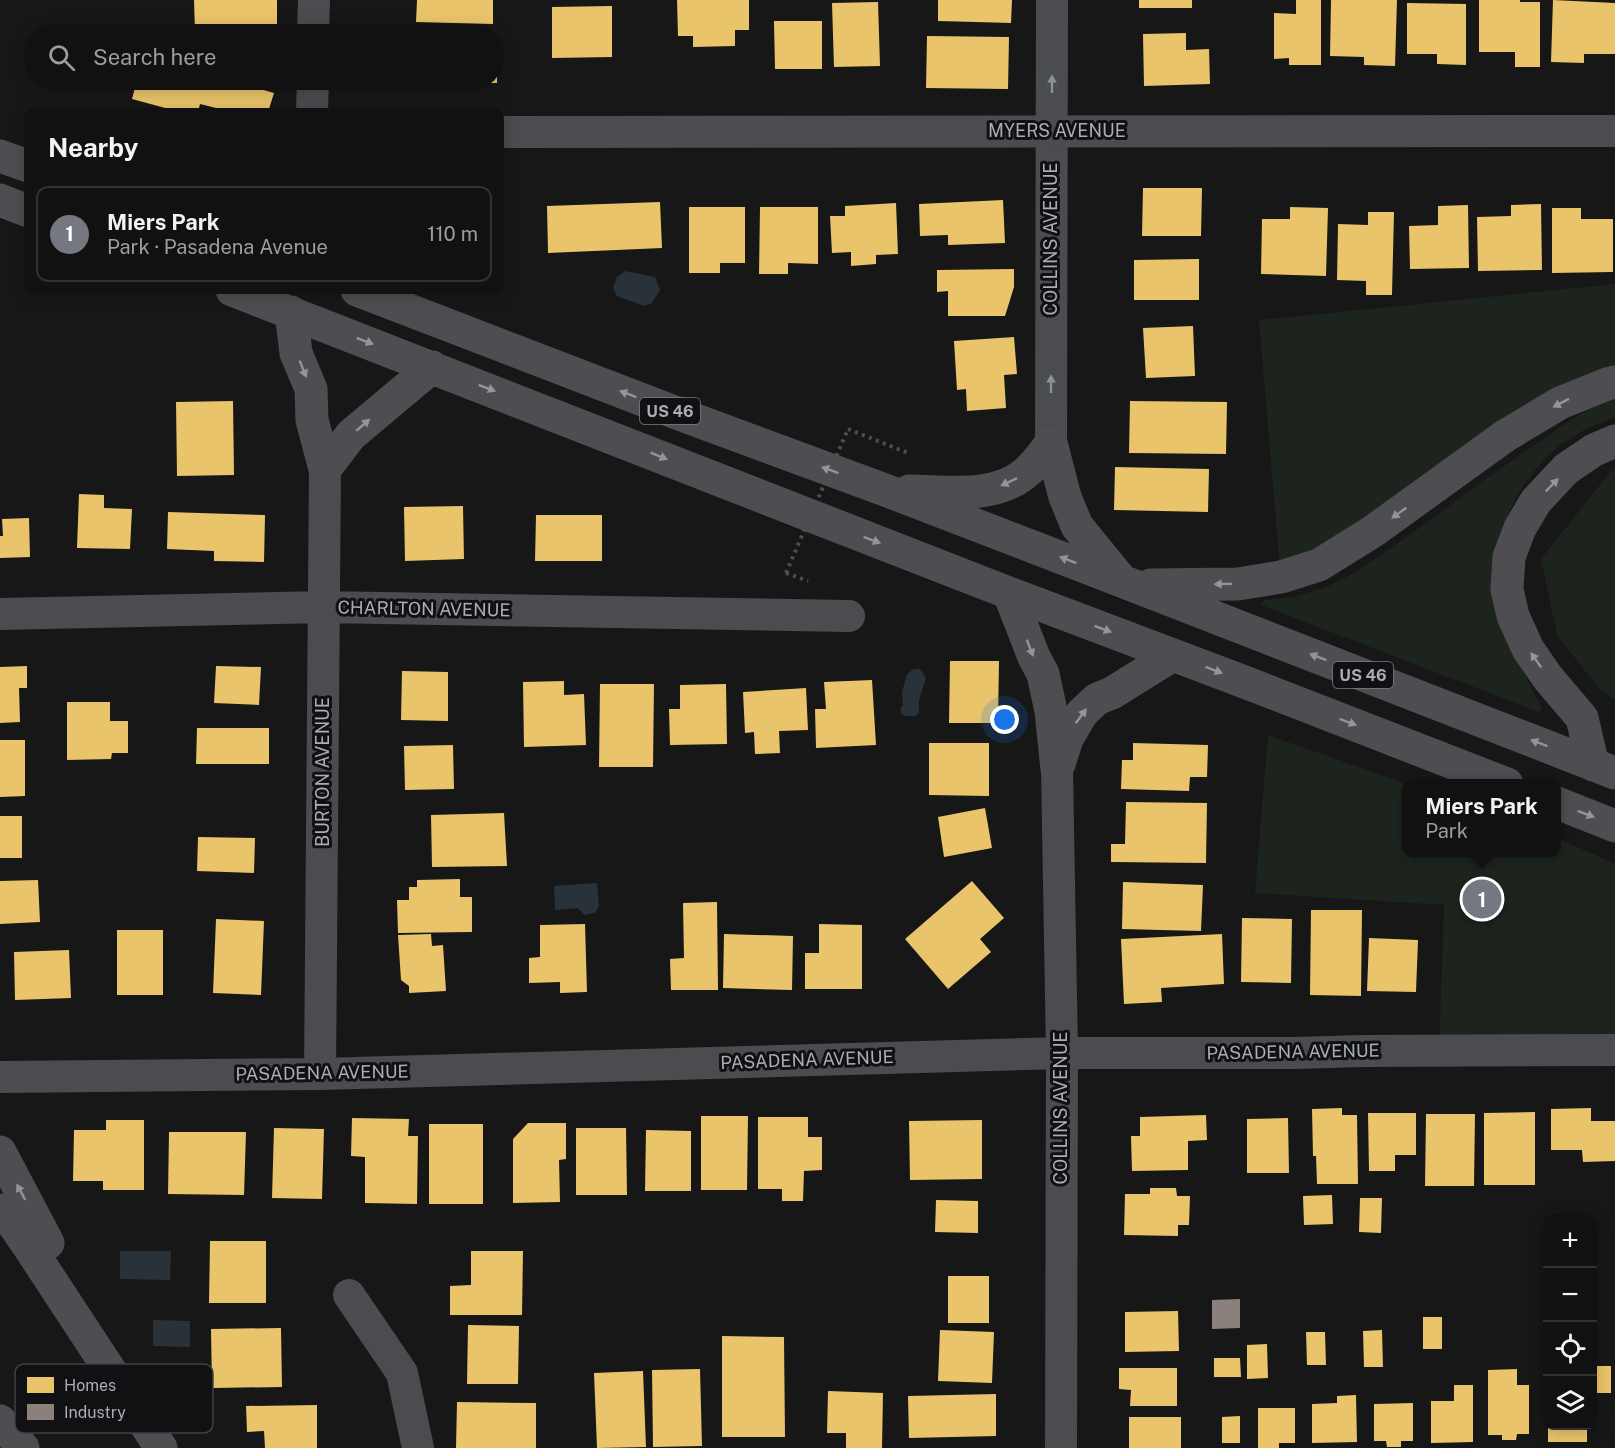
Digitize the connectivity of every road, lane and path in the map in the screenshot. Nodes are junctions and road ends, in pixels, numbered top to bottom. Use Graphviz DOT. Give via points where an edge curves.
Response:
graph roads {
  1 [pos="314,0"];
  2 [pos="1052,0"];
  3 [pos="313,24"];
  4 [pos="313,90"];
  5 [pos="312,108"];
  6 [pos="1052,131"];
  7 [pos="1615,131"];
  8 [pos="504,132"];
  9 [pos="0,156"];
  10 [pos="24,165"];
  11 [pos="0,200"];
  12 [pos="24,209"];
  13 [pos="243,294"];
  14 [pos="367,294"];
  15 [pos="405,294"];
  16 [pos="291,312"];
  17 [pos="456,328"];
  18 [pos="432,367"];
  19 [pos="1615,382"];
  20 [pos="1615,441"];
  21 [pos="1051,443"];
  22 [pos="908,453"];
  23 [pos="325,469"];
  24 [pos="885,490"];
  25 [pos="786,573"];
  26 [pos="1127,583"];
  27 [pos="1009,593"];
  28 [pos="324,607"];
  29 [pos="0,614"];
  30 [pos="849,616"];
  31 [pos="1173,655"];
  32 [pos="1057,769"];
  33 [pos="1604,769"];
  34 [pos="1497,779"];
  35 [pos="1561,805"];
  36 [pos="1615,825"];
  37 [pos="1615,1050"];
  38 [pos="1062,1053"];
  39 [pos="320,1074"];
  40 [pos="0,1077"];
  41 [pos="0,1152"];
  42 [pos="0,1210"];
  43 [pos="350,1295"];
  44 [pos="107,1364"];
  45 [pos="111,1364"];
  46 [pos="0,1420"];
  47 [pos="151,1433"];
  48 [pos="23,1448"];
  49 [pos="161,1448"];
  50 [pos="418,1448"];
  51 [pos="1061,1448"];
  1 -- 3 [label="street"];
  6 -- 2 [label="street, COLLINS AVENUE, one-way"];
  4 -- 5 [label="street"];
  6 -- 7 [label="street, MYERS AVENUE"];
  6 -- 8 [label="street, MYERS AVENUE"];
  21 -- 6 [label="street, COLLINS AVENUE, one-way"];
  9 -- 10 [label="highway"];
  11 -- 12 [label="highway"];
  13 -- 16 [label="highway, US 46"];
  14 -- 17 [label="highway, US 46"];
  15 -- 17 [label="highway"];
  16 -- 18 [label="highway, US 46, one-way"];
  16 -- 23 [label="highway, one-way" via="296,353 311,390 312,420"];
  24 -- 17 [label="highway, US 46, one-way"];
  23 -- 18 [label="highway, one-way" via="351,435"];
  18 -- 27 [label="highway, US 46, one-way"];
  19 -- 26 [label="highway, one-way" via="1560,403 1506,436 1319,565 1281,578 1238,584"];
  33 -- 20 [label="highway, one-way" via="1582,718 1528,649 1507,589 1509,557 1536,501 1566,469"];
  21 -- 24 [label="highway, one-way" via="1022,476 1002,486 978,492"];
  21 -- 26 [label="highway" via="1065,498 1077,526"];
  22 -- 25 [label="path, bridge" via="848,429"];
  23 -- 28 [label="street, BURTON AVENUE"];
  26 -- 24 [label="highway, US 46, one-way"];
  33 -- 26 [label="highway, US 46, one-way"];
  27 -- 31 [label="highway, US 46, one-way"];
  27 -- 32 [label="highway, one-way" via="1043,674"];
  28 -- 29 [label="street, CHARLTON AVENUE"];
  28 -- 30 [label="street, CHARLTON AVENUE"];
  28 -- 39 [label="street, BURTON AVENUE"];
  32 -- 31 [label="highway, one-way" via="1067,739 1082,713 1097,699"];
  31 -- 34 [label="highway, US 46, one-way"];
  32 -- 38 [label="street, COLLINS AVENUE"];
  35 -- 36 [label="highway, one-way"];
  37 -- 38 [label="street, PASADENA AVENUE"];
  38 -- 39 [label="street, PASADENA AVENUE"];
  38 -- 51 [label="street, COLLINS AVENUE"];
  39 -- 40 [label="street, PASADENA AVENUE"];
  45 -- 41 [label="highway, one-way"];
  42 -- 44 [label="highway"];
  43 -- 50 [label="street" via="402,1373"];
  46 -- 48 [label="highway"];
  47 -- 49 [label="highway"];
}
